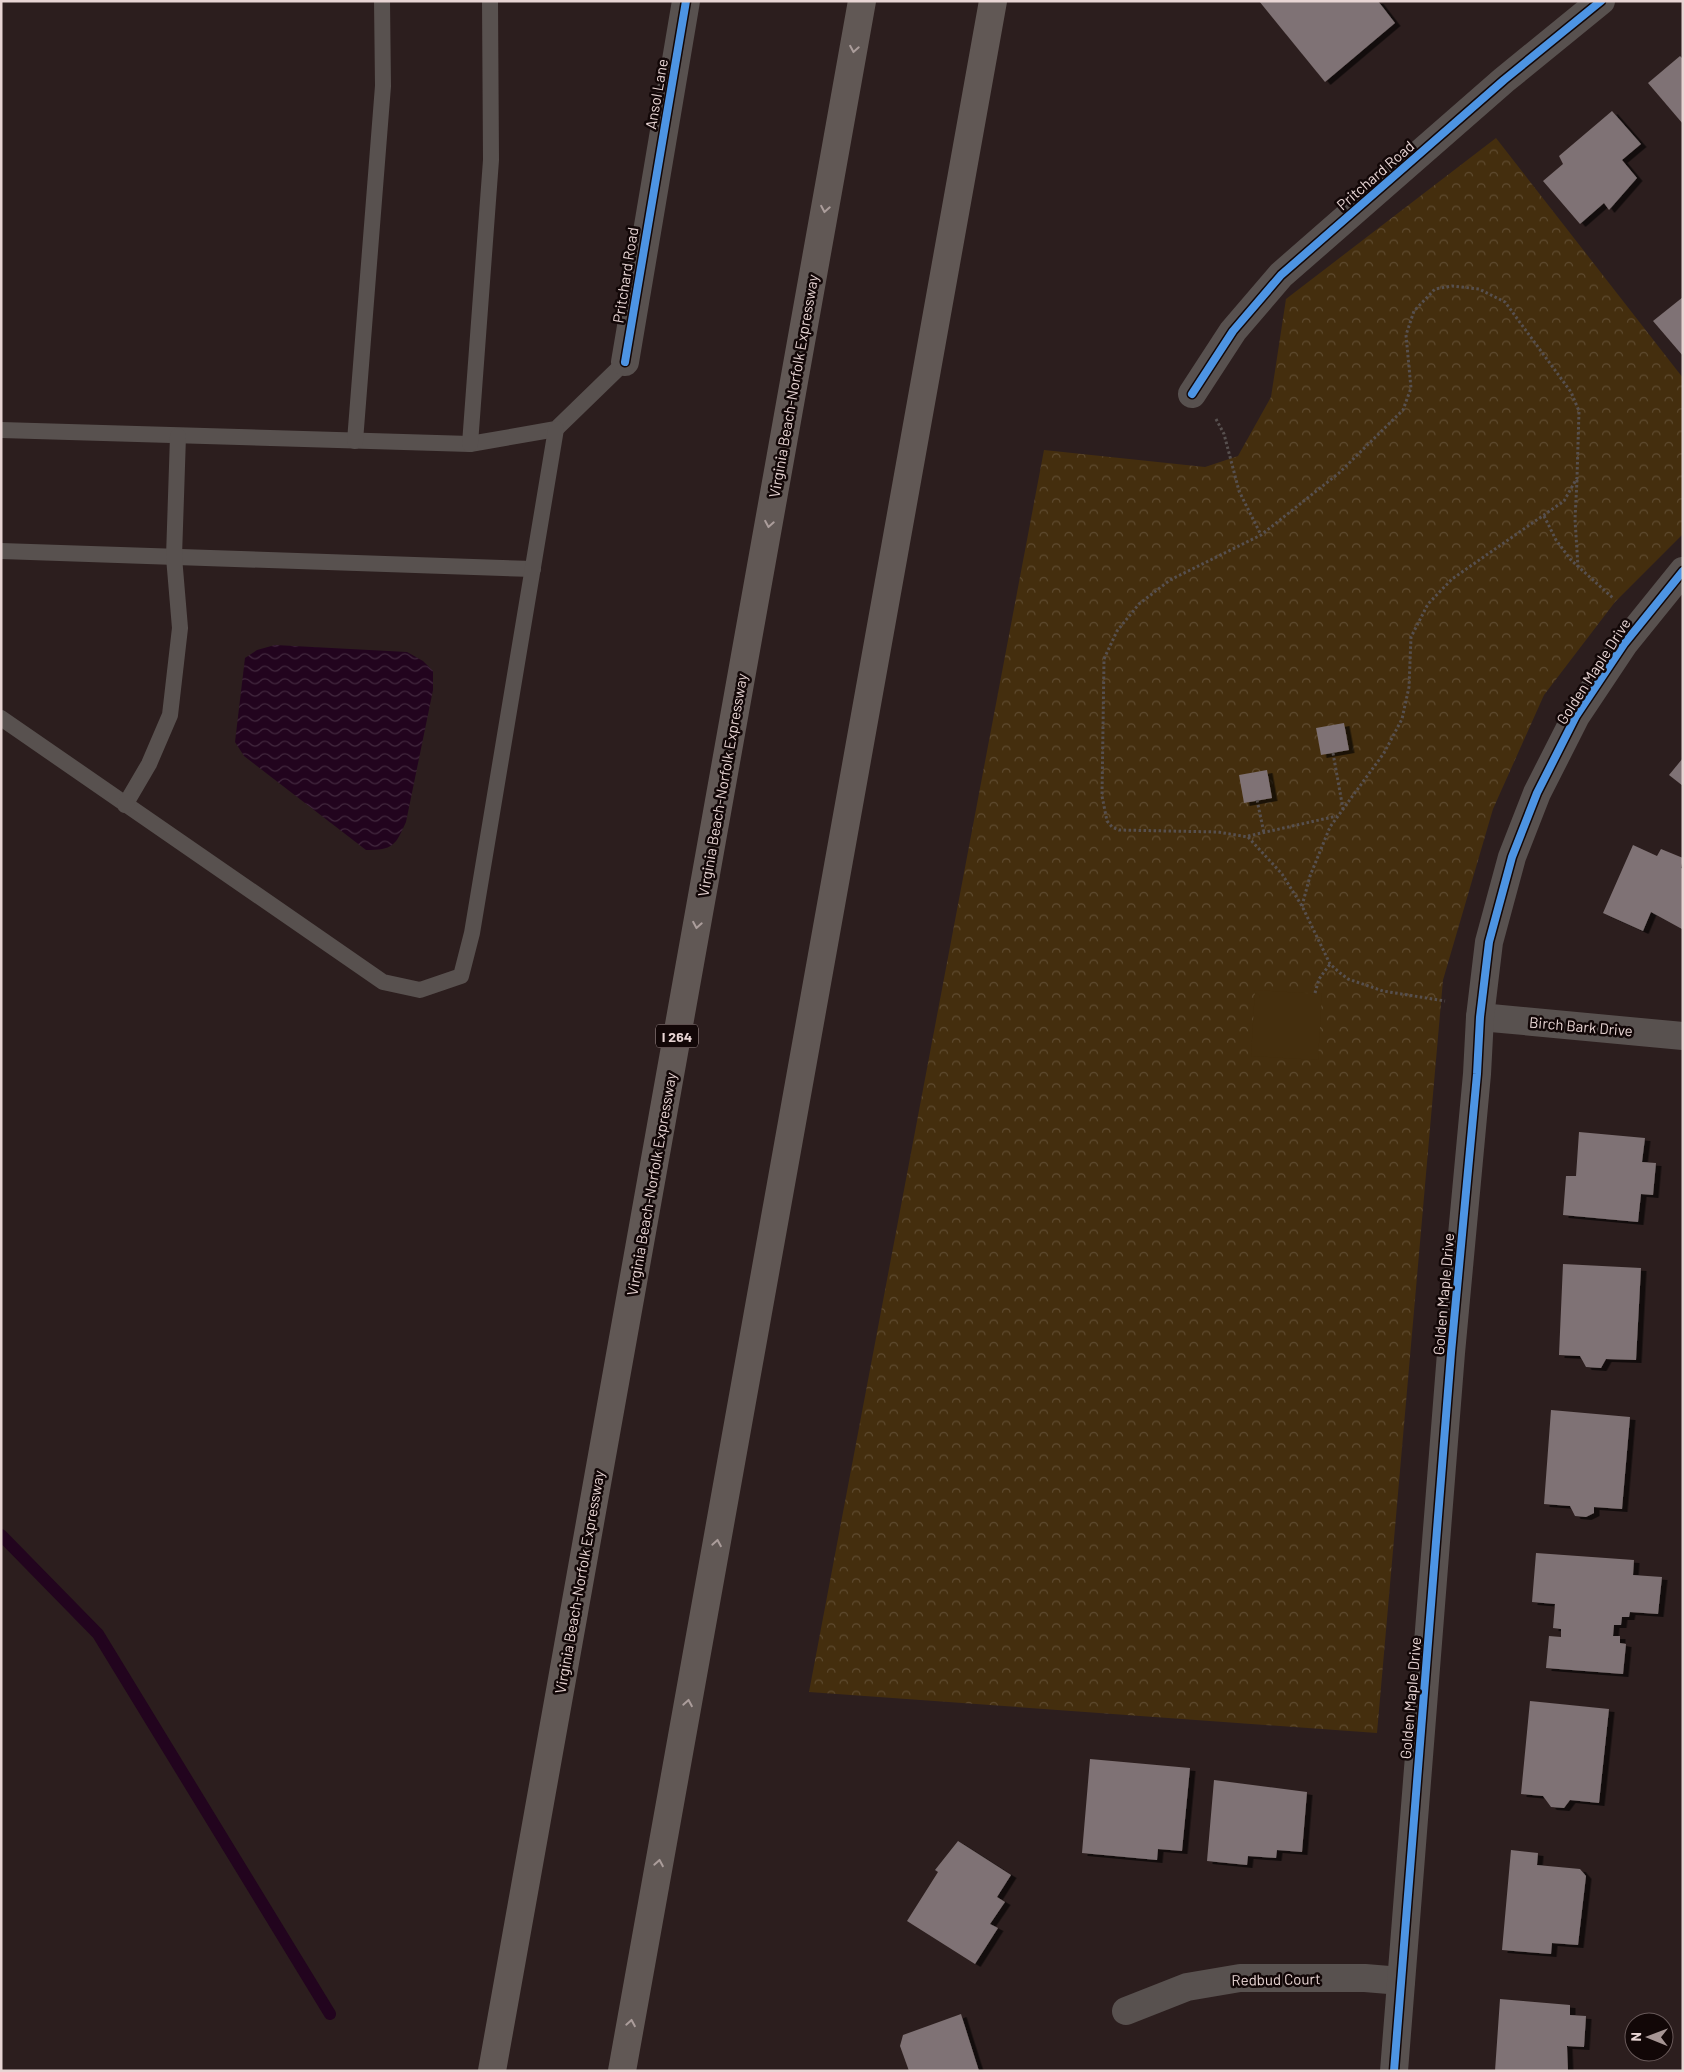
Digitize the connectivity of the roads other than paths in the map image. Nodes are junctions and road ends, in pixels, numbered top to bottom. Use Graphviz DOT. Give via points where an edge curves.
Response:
graph roads {
  1 [pos="382,1"];
  2 [pos="490,1"];
  3 [pos="686,1"];
  4 [pos="862,1"];
  5 [pos="992,1"];
  6 [pos="1601,1"];
  7 [pos="652,192"];
  8 [pos="624,362"];
  9 [pos="1192,394"];
  10 [pos="556,429"];
  11 [pos="1,430"];
  12 [pos="178,436"];
  13 [pos="355,441"];
  14 [pos="470,444"];
  15 [pos="1,551"];
  16 [pos="174,557"];
  17 [pos="533,569"];
  18 [pos="1683,571"];
  19 [pos="1,718"];
  20 [pos="125,805"];
  21 [pos="1480,1017"];
  22 [pos="1683,1036"];
  23 [pos="1401,1981"];
  24 [pos="1126,2011"];
  25 [pos="492,2071"];
  26 [pos="622,2071"];
  27 [pos="1394,2071"];
  1 -- 13 [label="lane" via="383,86"];
  2 -- 14 [label="lane" via="491,160"];
  3 -- 7 [label="street, Ansol Lane"];
  4 -- 25 [label="highway, Virginia Beach-Norfolk Expressway / I 264, one-way"];
  26 -- 5 [label="highway, one-way"];
  6 -- 9 [label="street, Pritchard Road" via="1504,80 1281,275 1233,331"];
  7 -- 8 [label="street, Pritchard Road"];
  8 -- 10 [label="lane"];
  10 -- 14 [label="lane"];
  10 -- 17 [label="lane"];
  11 -- 12 [label="lane"];
  12 -- 13 [label="lane"];
  12 -- 16 [label="lane"];
  13 -- 14 [label="lane"];
  15 -- 16 [label="lane"];
  16 -- 17 [label="lane"];
  16 -- 20 [label="lane" via="180,628 170,716 149,764"];
  17 -- 20 [label="lane" via="472,933 461,976 420,990 384,982"];
  18 -- 21 [label="street, Golden Maple Drive" via="1624,644 1576,716 1537,793 1512,857 1489,942"];
  19 -- 20 [label="lane"];
  21 -- 22 [label="street, Birch Bark Drive"];
  21 -- 23 [label="street, Golden Maple Drive"];
  23 -- 24 [label="street, Redbud Court" via="1240,1978 1186,1987"];
  23 -- 27 [label="street, Golden Maple Drive"];
}
